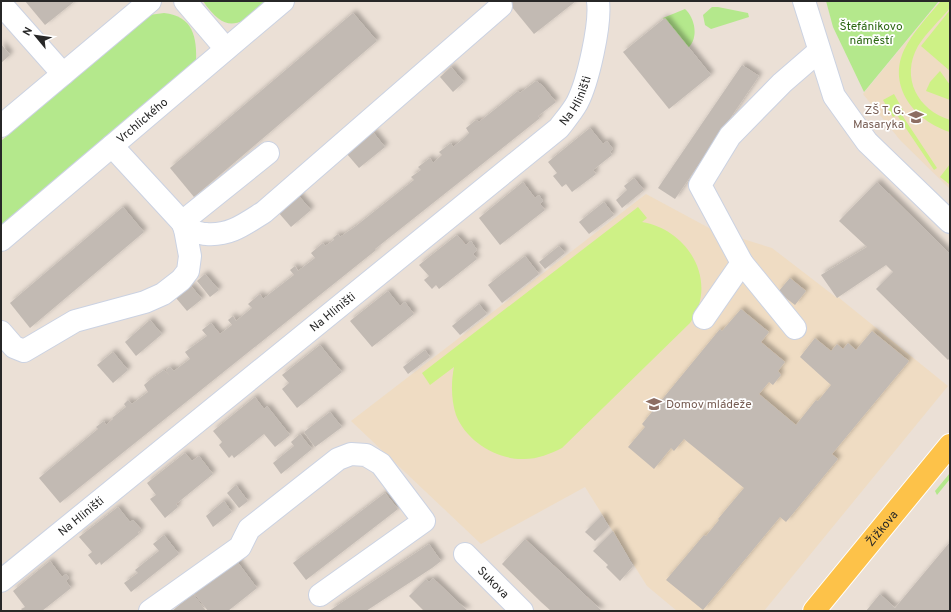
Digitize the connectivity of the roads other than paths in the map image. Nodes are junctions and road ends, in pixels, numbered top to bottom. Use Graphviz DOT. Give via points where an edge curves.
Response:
graph roads {
  1 [pos="150,1"];
  2 [pos="185,1"];
  3 [pos="283,1"];
  4 [pos="598,1"];
  5 [pos="804,1"];
  6 [pos="1,4"];
  7 [pos="501,6"];
  8 [pos="226,48"];
  9 [pos="819,51"];
  10 [pos="63,74"];
  11 [pos="1,126"];
  12 [pos="112,146"];
  13 [pos="268,153"];
  14 [pos="950,222"];
  15 [pos="183,225"];
  16 [pos="1,240"];
  17 [pos="742,263"];
  18 [pos="704,318"];
  19 [pos="795,328"];
  20 [pos="1,332"];
  21 [pos="950,445"];
  22 [pos="465,554"];
  23 [pos="1,582"];
  24 [pos="320,595"];
  25 [pos="150,611"];
  26 [pos="522,611"];
  27 [pos="814,611"];
  1 -- 10 [label="street"];
  2 -- 8 [label="street"];
  3 -- 8 [label="street, Vrchlického"];
  4 -- 23 [label="street, Na Hliništi" via="596,32 586,80 577,104 559,128"];
  5 -- 9 [label="street"];
  6 -- 10 [label="street"];
  7 -- 15 [label="street" via="264,212 236,230 220,234 206,234"];
  8 -- 12 [label="street, Vrchlického"];
  9 -- 14 [label="street" via="834,96 867,142"];
  9 -- 17 [label="street" via="782,83 730,136 700,185"];
  10 -- 11 [label="street"];
  12 -- 15 [label="street"];
  12 -- 16 [label="street, Vrchlického"];
  13 -- 15 [label="street"];
  15 -- 20 [label="street" via="190,256 188,271 163,294 145,302 75,321 24,351 14,347"];
  17 -- 18 [label="street"];
  17 -- 19 [label="street"];
  21 -- 27 [label="main road, Žižkova"];
  22 -- 26 [label="street, Sukova"];
  24 -- 25 [label="street" via="424,521 380,464 366,456 351,454 338,458 249,529 240,546"];
}
